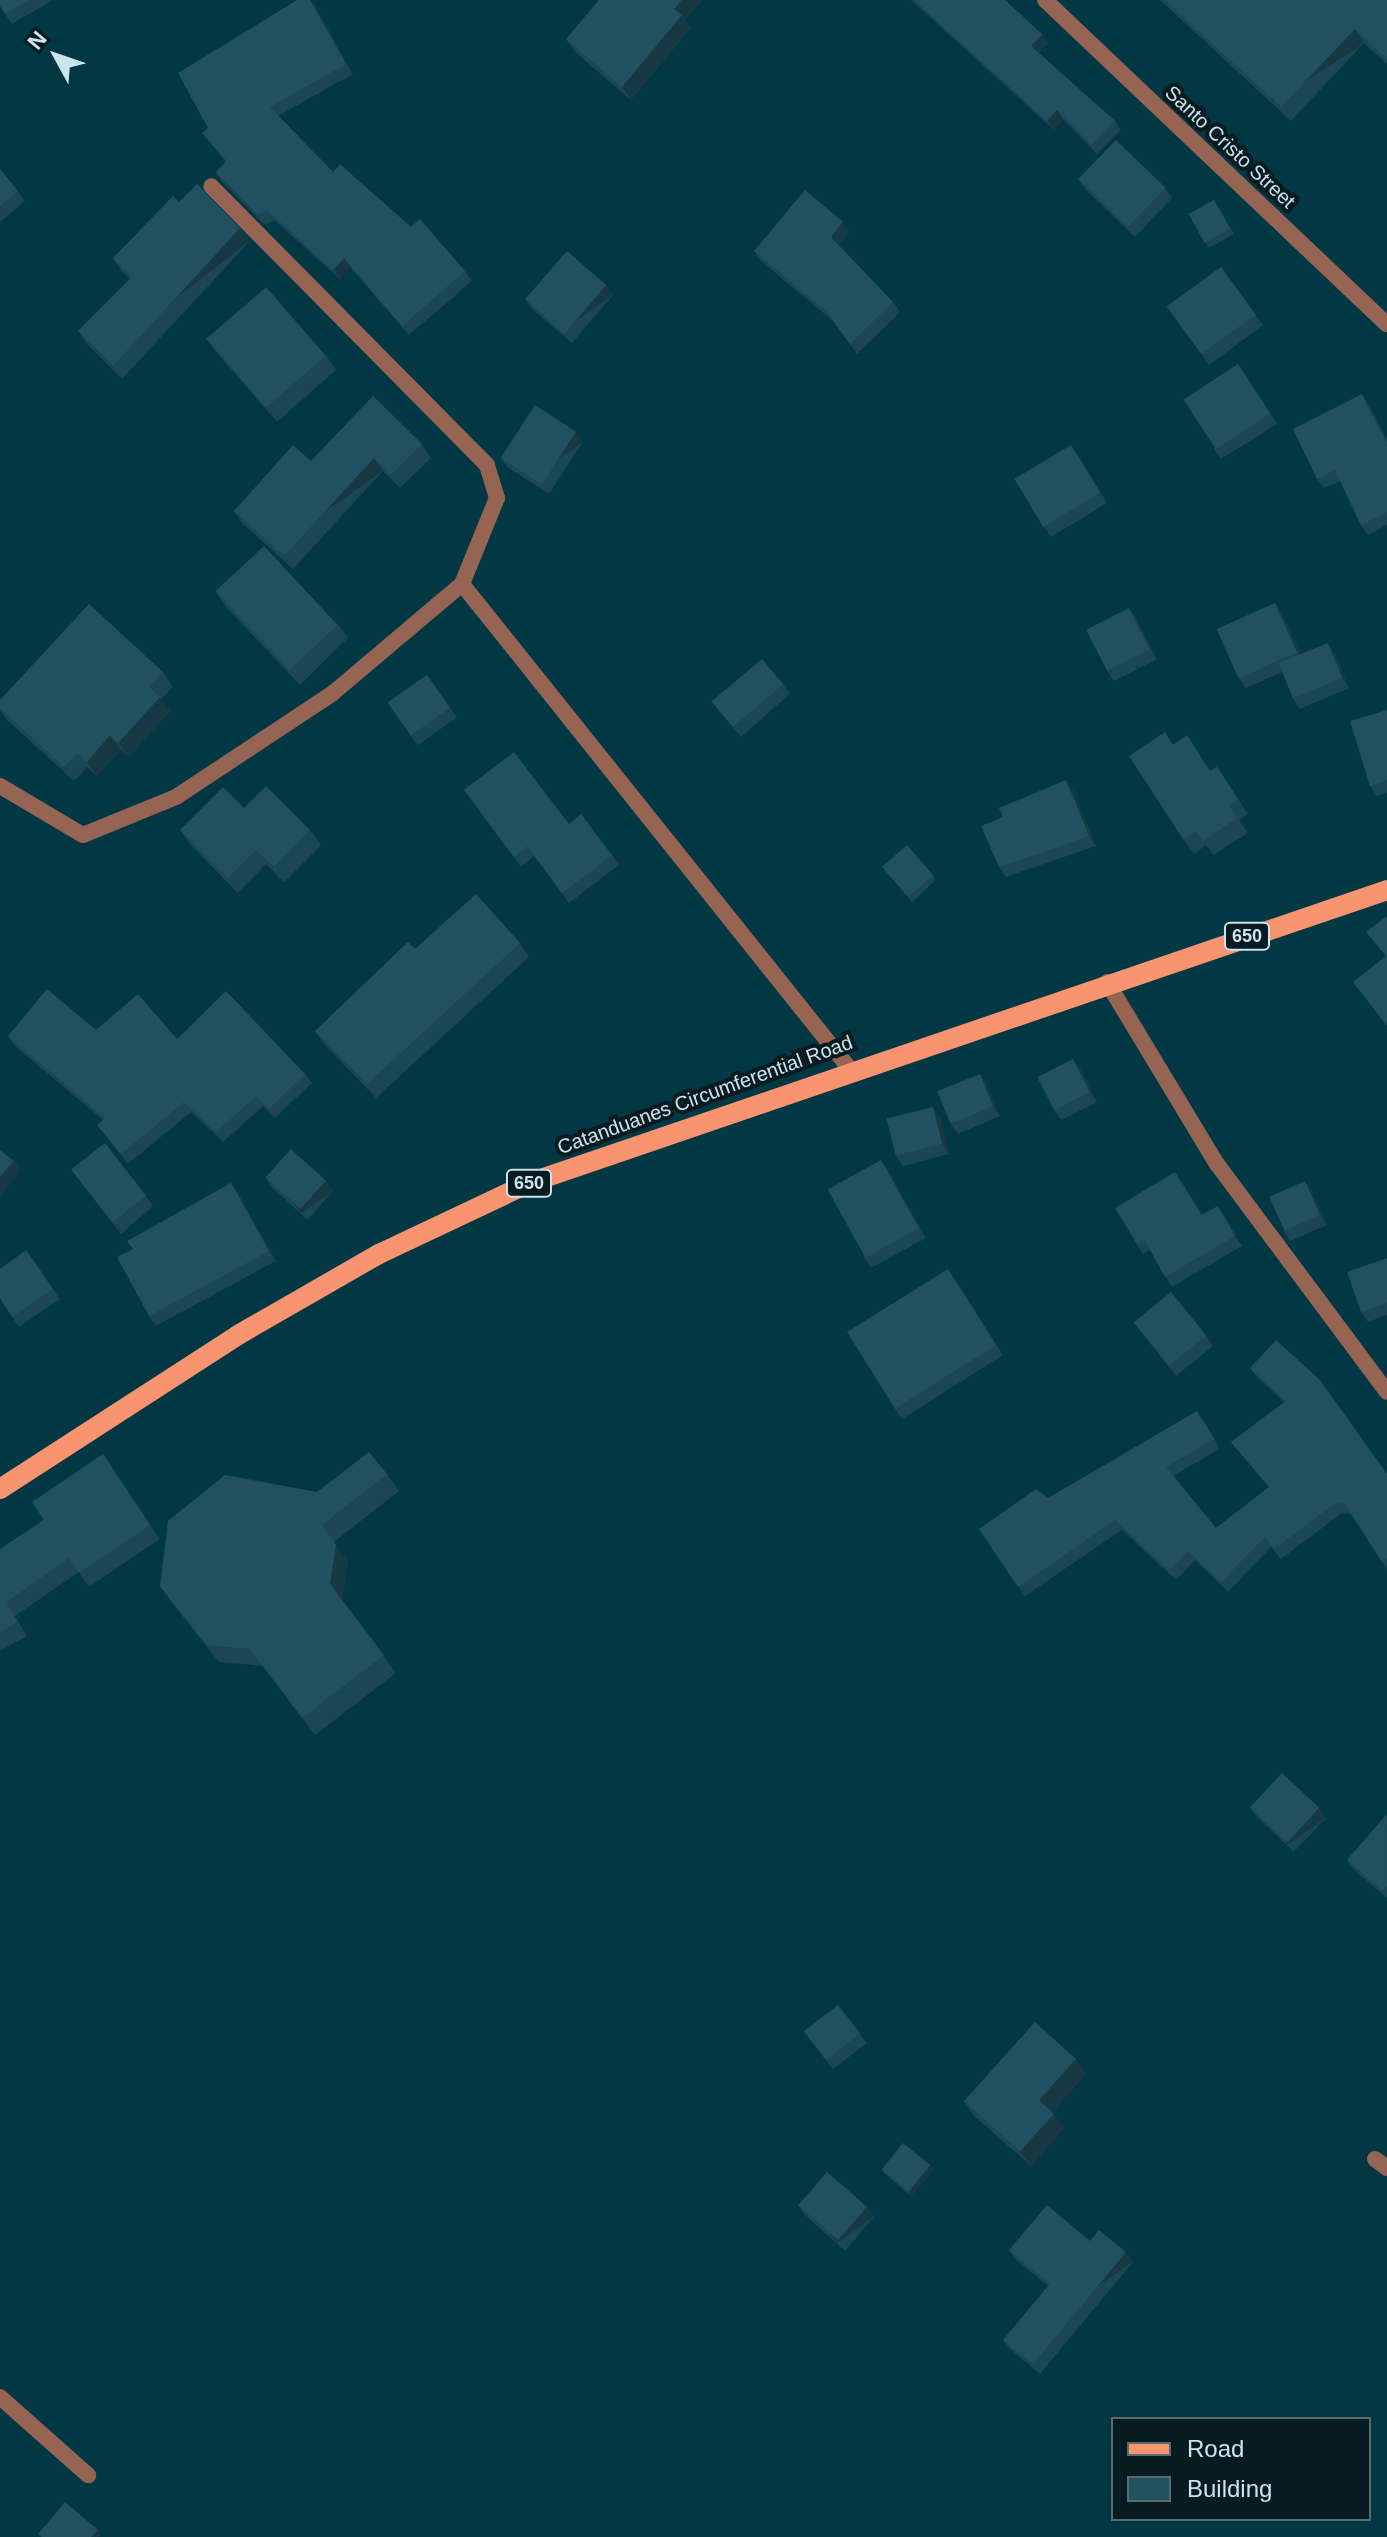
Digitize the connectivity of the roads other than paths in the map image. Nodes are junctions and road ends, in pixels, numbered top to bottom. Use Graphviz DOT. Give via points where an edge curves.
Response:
graph roads {
  1 [pos="1045,0"];
  2 [pos="211,186"];
  3 [pos="1387,324"];
  4 [pos="462,584"];
  5 [pos="0,786"];
  6 [pos="1387,890"];
  7 [pos="1107,982"];
  8 [pos="849,1068"];
  9 [pos="1387,1392"];
  10 [pos="0,1489"];
  11 [pos="0,2397"];
  12 [pos="88,2475"];
  1 -- 3 [label="street, Santo Cristo Street"];
  2 -- 4 [label="street" via="487,465 497,498"];
  4 -- 5 [label="street" via="333,693 176,797 83,835"];
  4 -- 8 [label="street"];
  6 -- 7 [label="main road, Catanduanes Circumferential Road / 650"];
  7 -- 8 [label="main road, Catanduanes Circumferential Road / 650"];
  7 -- 9 [label="street" via="1217,1164"];
  8 -- 10 [label="main road, Catanduanes Circumferential Road / 650" via="529,1183 434,1227 238,1335"];
  11 -- 12 [label="street"];
}
